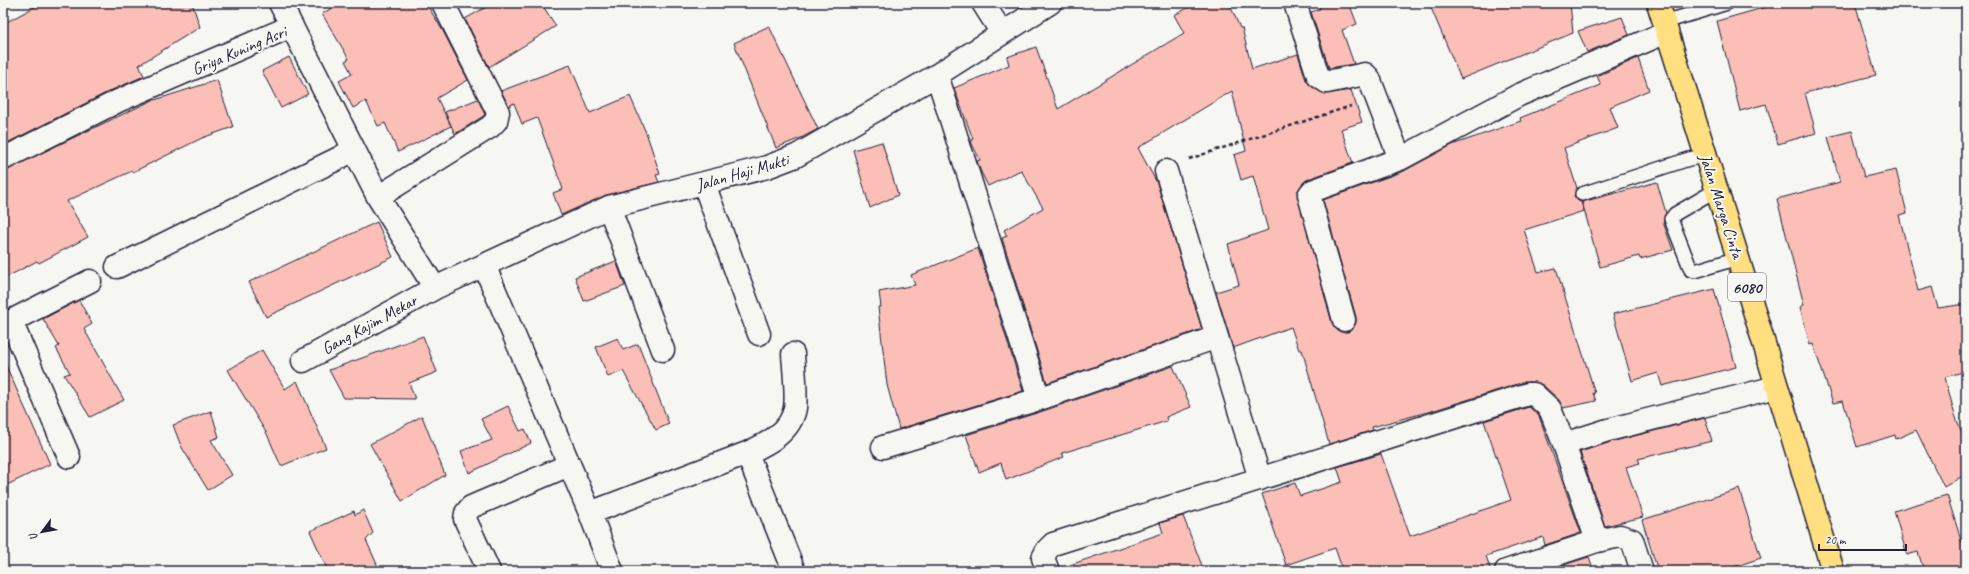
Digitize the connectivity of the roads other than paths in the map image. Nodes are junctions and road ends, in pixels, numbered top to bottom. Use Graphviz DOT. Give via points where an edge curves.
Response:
graph roads {
  1 [pos="280,3"];
  2 [pos="443,3"];
  3 [pos="983,3"];
  4 [pos="1050,3"];
  5 [pos="1295,3"];
  6 [pos="1727,3"];
  7 [pos="1663,19"];
  8 [pos="292,26"];
  9 [pos="1002,33"];
  10 [pos="937,75"];
  11 [pos="353,150"];
  12 [pos="1705,156"];
  13 [pos="3,159"];
  14 [pos="1400,159"];
  15 [pos="1166,171"];
  16 [pos="704,184"];
  17 [pos="1716,190"];
  18 [pos="1582,194"];
  19 [pos="378,197"];
  20 [pos="609,207"];
  21 [pos="1738,258"];
  22 [pos="484,265"];
  23 [pos="117,267"];
  24 [pos="90,280"];
  25 [pos="435,288"];
  26 [pos="1344,320"];
  27 [pos="7,323"];
  28 [pos="759,334"];
  29 [pos="1217,337"];
  30 [pos="663,350"];
  31 [pos="793,354"];
  32 [pos="303,361"];
  33 [pos="1776,387"];
  34 [pos="1039,399"];
  35 [pos="1564,444"];
  36 [pos="883,447"];
  37 [pos="747,453"];
  38 [pos="69,457"];
  39 [pos="569,465"];
  40 [pos="1260,479"];
  41 [pos="590,513"];
  42 [pos="1597,541"];
  43 [pos="489,571"];
  44 [pos="612,571"];
  45 [pos="794,571"];
  46 [pos="1048,571"];
  47 [pos="1506,571"];
  48 [pos="1642,571"];
  49 [pos="1833,571"];
  1 -- 8 [label="street"];
  2 -- 19 [label="street" via="498,112 496,121"];
  3 -- 9 [label="street"];
  4 -- 9 [label="street, Jalan Haji Mukti"];
  5 -- 14 [label="street" via="1318,76 1327,82 1365,74 1369,78"];
  6 -- 7 [label="lane"];
  7 -- 12 [label="main road, Jalan Marga Cinta / 6080"];
  7 -- 14 [label="street"];
  8 -- 11 [label="street, Griya Kuning Asri"];
  8 -- 13 [label="street, Griya Kuning Asri" via="118,101"];
  9 -- 10 [label="street, Jalan Haji Mukti"];
  10 -- 16 [label="street, Jalan Haji Mukti" via="796,156 767,167"];
  10 -- 34 [label="street"];
  11 -- 19 [label="street, Griya Kuning Asri"];
  11 -- 23 [label="street"];
  12 -- 17 [label="main road, Jalan Marga Cinta / 6080"];
  12 -- 18 [label="lane"];
  14 -- 26 [label="street" via="1312,191 1309,195"];
  15 -- 29 [label="street"];
  16 -- 20 [label="street, Jalan Haji Mukti"];
  16 -- 28 [label="street"];
  17 -- 21 [label="main road, Jalan Marga Cinta / 6080"];
  17 -- 21 [label="lane" via="1675,214 1671,219 1691,270"];
  19 -- 25 [label="street, Griya Kuning Asri"];
  20 -- 22 [label="street, Jalan Haji Mukti"];
  20 -- 30 [label="street"];
  21 -- 33 [label="main road, Jalan Marga Cinta / 6080"];
  22 -- 25 [label="street, Jalan Haji Mukti"];
  22 -- 39 [label="street"];
  24 -- 27 [label="street"];
  25 -- 32 [label="street, Gang Kajim Mekar"];
  27 -- 38 [label="street"];
  29 -- 34 [label="street"];
  29 -- 40 [label="street"];
  31 -- 37 [label="street" via="795,408 785,429 768,444"];
  33 -- 35 [label="street" via="1608,430"];
  33 -- 49 [label="main road, Jalan Marga Cinta / 6080"];
  34 -- 36 [label="street"];
  35 -- 40 [label="street" via="1550,409 1534,394 1528,394"];
  35 -- 42 [label="street"];
  37 -- 41 [label="street"];
  37 -- 45 [label="street"];
  39 -- 41 [label="street"];
  39 -- 43 [label="street" via="471,507 466,513 465,519"];
  40 -- 46 [label="street" via="1053,544 1043,558"];
  41 -- 44 [label="street"];
  42 -- 47 [label="street"];
  42 -- 48 [label="street" via="1620,536 1632,540"];
}
